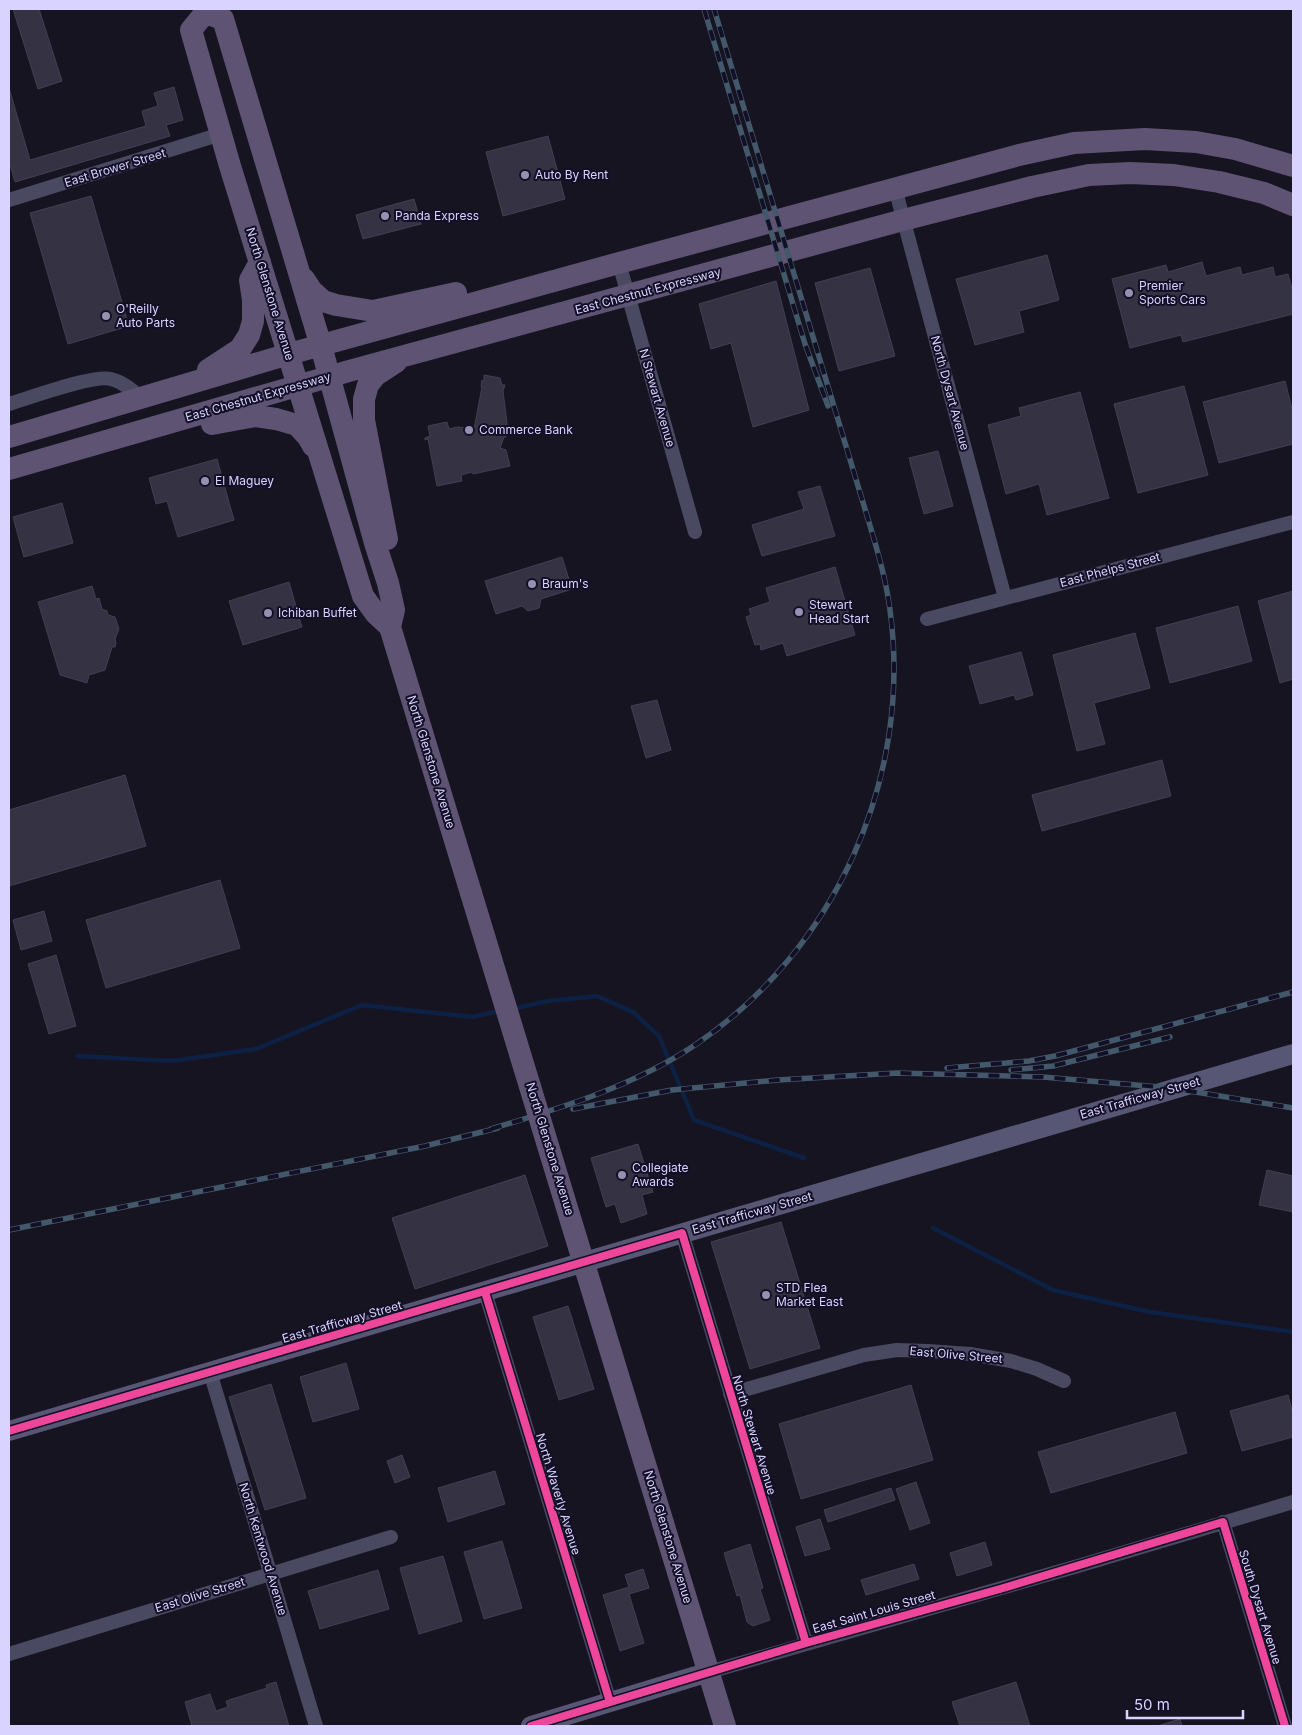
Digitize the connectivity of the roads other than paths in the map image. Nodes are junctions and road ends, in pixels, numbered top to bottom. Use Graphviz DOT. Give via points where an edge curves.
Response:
graph roads {
  1 [pos="204,11"];
  2 [pos="221,134"];
  3 [pos="1293,166"];
  4 [pos="895,188"];
  5 [pos="9,200"];
  6 [pos="1293,205"];
  7 [pos="903,220"];
  8 [pos="260,262"];
  9 [pos="618,263"];
  10 [pos="298,270"];
  11 [pos="628,296"];
  12 [pos="321,346"];
  13 [pos="289,354"];
  14 [pos="405,356"];
  15 [pos="328,376"];
  16 [pos="298,385"];
  17 [pos="174,388"];
  18 [pos="141,398"];
  19 [pos="9,404"];
  20 [pos="9,437"];
  21 [pos="321,460"];
  22 [pos="9,469"];
  23 [pos="9,479"];
  24 [pos="1293,522"];
  25 [pos="695,532"];
  26 [pos="388,583"];
  27 [pos="1005,598"];
  28 [pos="927,619"];
  29 [pos="390,627"];
  30 [pos="1293,1054"];
  31 [pos="682,1233"];
  32 [pos="485,1292"];
  33 [pos="210,1372"];
  34 [pos="1064,1381"];
  35 [pos="730,1394"];
  36 [pos="9,1432"];
  37 [pos="1293,1502"];
  38 [pos="1223,1522"];
  39 [pos="391,1537"];
  40 [pos="270,1574"];
  41 [pos="806,1643"];
  42 [pos="9,1654"];
  43 [pos="709,1672"];
  44 [pos="610,1702"];
  45 [pos="316,1726"];
  46 [pos="531,1726"];
  47 [pos="725,1726"];
  48 [pos="1285,1726"];
  1 -- 2 [label="main road, North Glenstone Avenue" via="191,30"];
  1 -- 10 [label="main road, North Glenstone Avenue" via="223,19"];
  2 -- 5 [label="street, East Brower Street"];
  2 -- 8 [label="main road, North Glenstone Avenue"];
  3 -- 4 [label="main road" via="1236,149 1196,142 1111,139 1074,142"];
  4 -- 7 [label="street, North Dysart Avenue"];
  4 -- 9 [label="main road"];
  6 -- 7 [label="main road, East Chestnut Expressway" via="1264,193 1220,182 1130,173 1089,175"];
  7 -- 11 [label="main road, East Chestnut Expressway"];
  7 -- 27 [label="street, North Dysart Avenue"];
  8 -- 13 [label="main road, North Glenstone Avenue"];
  8 -- 17 [label="main road" via="250,280 253,321 240,350"];
  9 -- 10 [label="main road" via="582,263 374,311 324,301 312,291"];
  9 -- 11 [label="street, N Stewart Avenue"];
  9 -- 12 [label="main road"];
  10 -- 12 [label="main road, North Glenstone Avenue"];
  11 -- 14 [label="main road, East Chestnut Expressway"];
  11 -- 25 [label="street, N Stewart Avenue"];
  12 -- 13 [label="main road"];
  12 -- 15 [label="main road, North Glenstone Avenue"];
  13 -- 16 [label="main road, North Glenstone Avenue"];
  13 -- 17 [label="main road"];
  14 -- 15 [label="main road, East Chestnut Expressway"];
  14 -- 26 [label="main road" via="376,376 368,385 364,399 364,420 387,538"];
  15 -- 16 [label="main road, East Chestnut Expressway"];
  15 -- 26 [label="main road, North Glenstone Avenue"];
  16 -- 21 [label="main road, North Glenstone Avenue"];
  16 -- 22 [label="main road, East Chestnut Expressway"];
  17 -- 18 [label="main road"];
  18 -- 19 [label="street" via="110,378 86,381"];
  18 -- 20 [label="main road"];
  21 -- 23 [label="main road" via="297,425 255,416 226,420 37,474"];
  21 -- 29 [label="main road, North Glenstone Avenue" via="363,596"];
  24 -- 27 [label="street, East Phelps Street"];
  26 -- 29 [label="main road, North Glenstone Avenue" via="394,610"];
  27 -- 28 [label="street, East Phelps Street"];
  29 -- 43 [label="main road, North Glenstone Avenue, bridge"];
  30 -- 31 [label="main road, East Trafficway Street"];
  31 -- 32 [label="main road, East Trafficway Street"];
  31 -- 35 [label="street, North Stewart Avenue"];
  32 -- 33 [label="main road, East Trafficway Street"];
  32 -- 44 [label="street, North Waverly Avenue"];
  33 -- 36 [label="main road, East Trafficway Street"];
  33 -- 40 [label="street, North Kentwood Avenue"];
  34 -- 35 [label="street, East Olive Street" via="1011,1361 897,1350 864,1355"];
  35 -- 41 [label="street, North Stewart Avenue"];
  37 -- 38 [label="street, East Saint Louis Street"];
  38 -- 41 [label="street, East Saint Louis Street"];
  38 -- 48 [label="street, South Dysart Avenue"];
  39 -- 40 [label="street, East Olive Street"];
  40 -- 42 [label="street, East Olive Street"];
  40 -- 45 [label="street, North Kentwood Avenue"];
  41 -- 43 [label="street, East Saint Louis Street"];
  43 -- 44 [label="main road, East Saint Louis Street"];
  43 -- 47 [label="main road, North Glenstone Avenue"];
  44 -- 46 [label="main road, East Saint Louis Street"];
}
